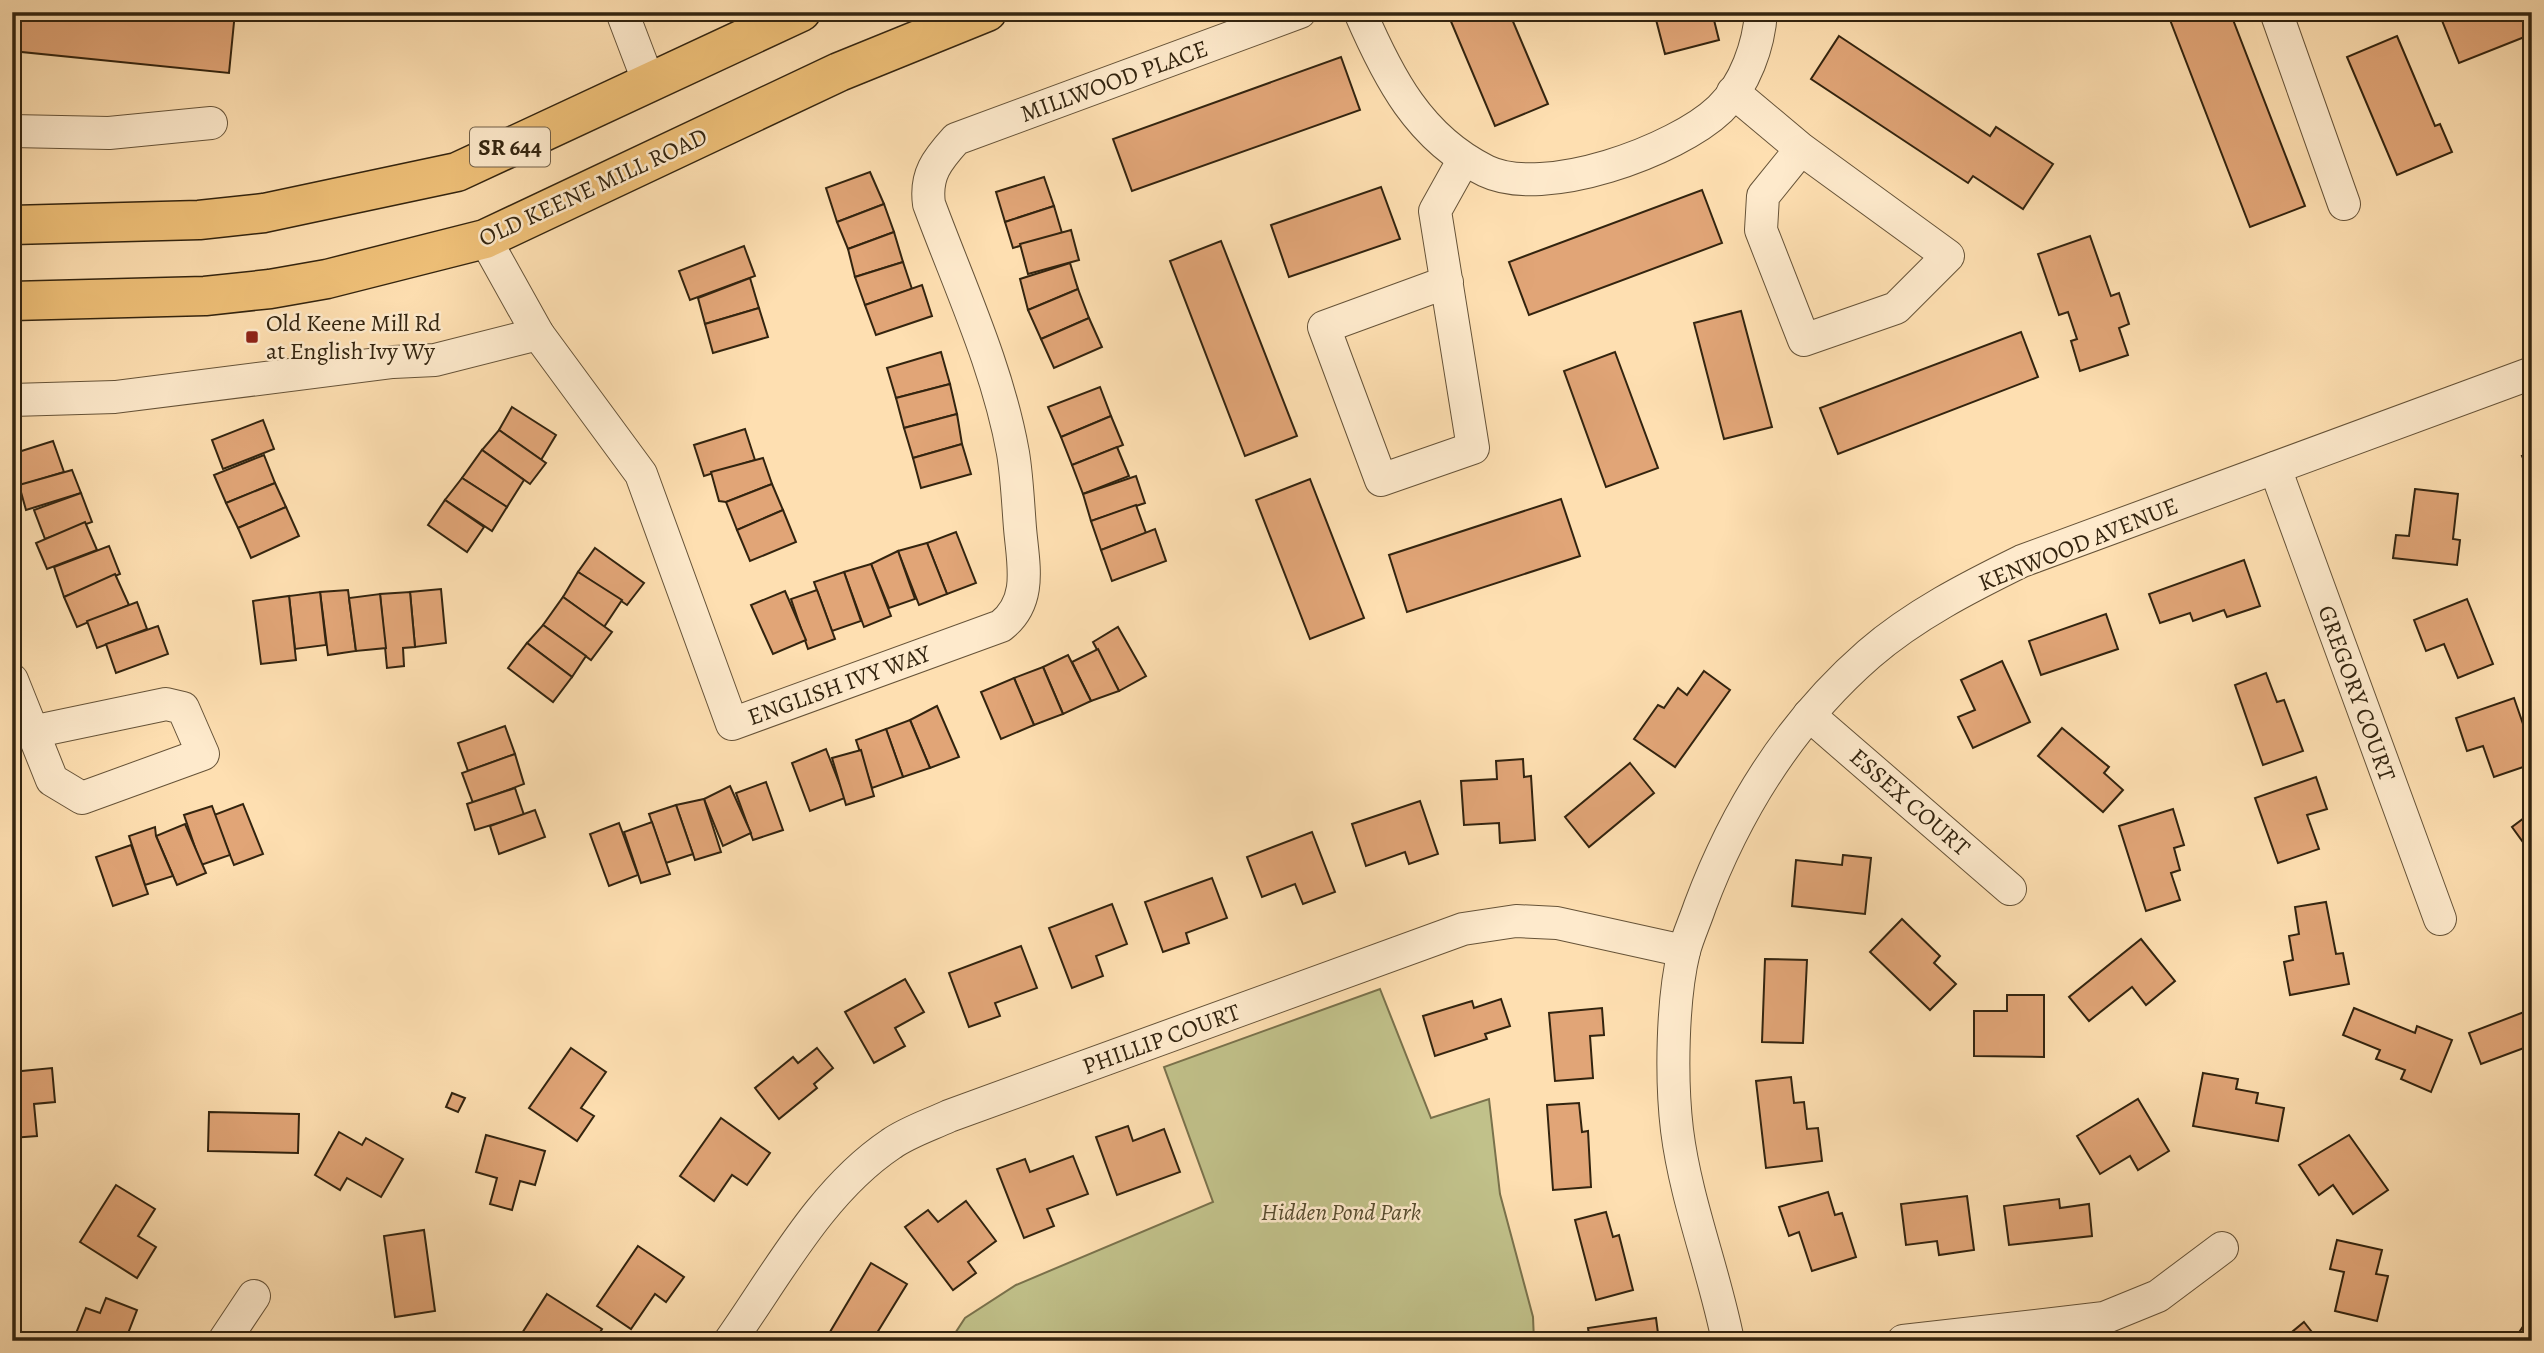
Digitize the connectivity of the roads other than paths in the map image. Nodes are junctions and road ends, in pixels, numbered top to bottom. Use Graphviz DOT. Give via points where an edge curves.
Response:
graph roads {
  1 [pos="622,12"];
  2 [pos="801,12"];
  3 [pos="987,12"];
  4 [pos="1300,12"];
  5 [pos="1360,12"];
  6 [pos="1761,12"];
  7 [pos="2282,14"];
  8 [pos="649,83"];
  9 [pos="1733,92"];
  10 [pos="211,123"];
  11 [pos="12,131"];
  12 [pos="1801,149"];
  13 [pos="1464,159"];
  14 [pos="936,162"];
  15 [pos="2344,204"];
  16 [pos="12,225"];
  17 [pos="485,239"];
  18 [pos="1447,282"];
  19 [pos="12,301"];
  20 [pos="538,334"];
  21 [pos="2532,373"];
  22 [pos="12,400"];
  23 [pos="2275,468"];
  24 [pos="12,680"];
  25 [pos="1809,715"];
  26 [pos="32,732"];
  27 [pos="2010,889"];
  28 [pos="2440,919"];
  29 [pos="1684,951"];
  30 [pos="2222,1248"];
  31 [pos="254,1296"];
  32 [pos="224,1341"];
  33 [pos="730,1341"];
  34 [pos="1728,1341"];
  35 [pos="1903,1341"];
  1 -- 8 [label="street"];
  2 -- 8 [label="main road, SR 644"];
  3 -- 17 [label="main road, OLD KEENE MILL ROAD" via="839,72"];
  4 -- 14 [label="street, MILLWOOD PLACE" via="956,139"];
  5 -- 13 [label="street" via="1404,102"];
  6 -- 9 [label="street" via="1756,46"];
  7 -- 15 [label="street"];
  8 -- 16 [label="main road, SR 644" via="457,172 322,204 199,220"];
  9 -- 12 [label="street"];
  9 -- 13 [label="street" via="1720,109 1689,131 1639,154 1567,177 1517,179 1490,173"];
  10 -- 11 [label="street" via="109,133"];
  12 -- 12 [label="street" via="1948,256 1896,307 1804,340 1761,230 1763,196"];
  13 -- 18 [label="street" via="1435,211"];
  14 -- 20 [label="street, ENGLISH IVY WAY" via="927,187 929,204 999,396 1013,454 1025,576 1021,604 1001,626 732,724 641,474"];
  17 -- 19 [label="main road, OLD KEENE MILL ROAD" via="270,289 205,296"];
  17 -- 20 [label="street, ENGLISH IVY WAY"];
  18 -- 18 [label="street" via="1472,448 1381,480 1324,327"];
  20 -- 22 [label="street" via="435,360 115,397"];
  21 -- 23 [label="street, KENWOOD AVENUE"];
  23 -- 25 [label="street, KENWOOD AVENUE" via="2022,561 1965,589 1869,654"];
  23 -- 28 [label="street, GREGORY COURT"];
  24 -- 26 [label="street"];
  25 -- 27 [label="street, ESSEX COURT"];
  25 -- 29 [label="street, KENWOOD AVENUE" via="1774,759 1737,820"];
  26 -- 26 [label="street" via="166,704 183,708 203,754 82,798 52,780"];
  29 -- 33 [label="street, PHILLIP COURT" via="1557,923 1516,921 1464,929 949,1116 894,1142 859,1170 825,1205"];
  29 -- 34 [label="street, KENWOOD AVENUE" via="1674,1068 1677,1130"];
  30 -- 35 [label="street" via="2158,1296 2104,1318"];
  31 -- 32 [label="street"];
}
